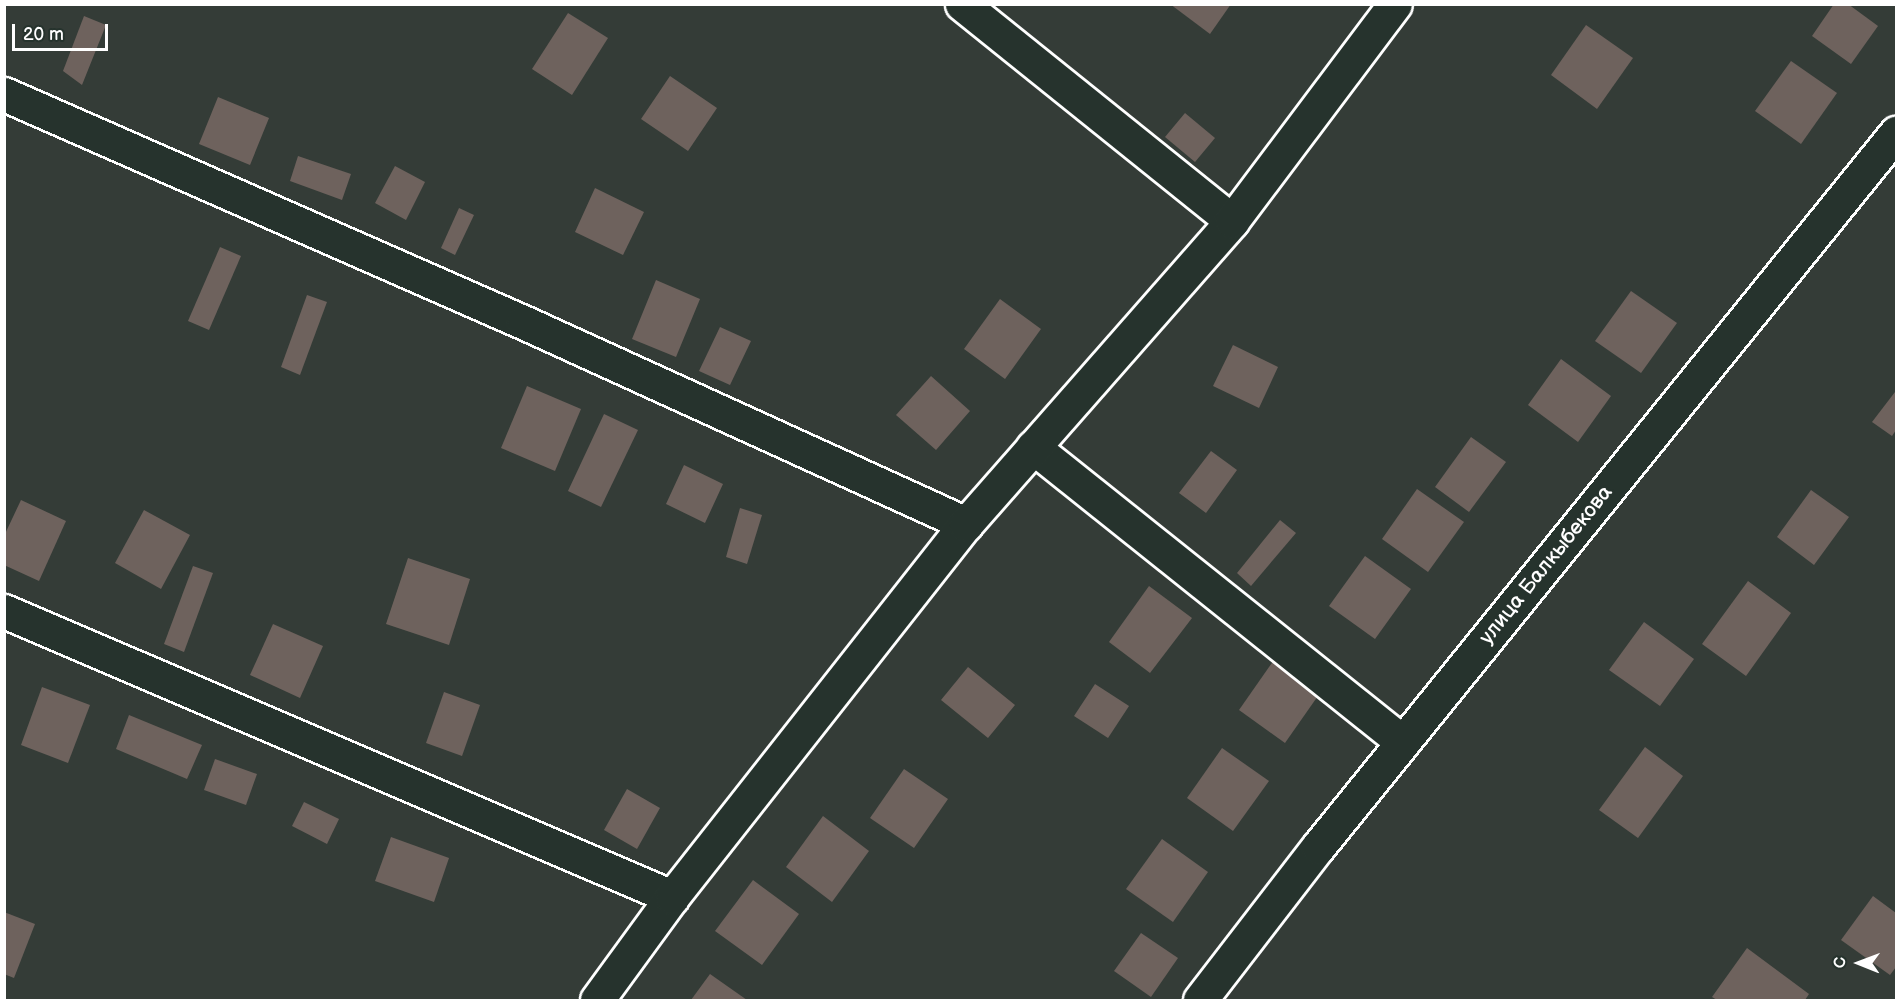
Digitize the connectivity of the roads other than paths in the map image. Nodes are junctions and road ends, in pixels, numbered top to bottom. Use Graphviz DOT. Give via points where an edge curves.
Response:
graph roads {
  1 [pos="962,4"];
  2 [pos="1395,4"];
  3 [pos="4,94"];
  4 [pos="1896,133"];
  5 [pos="1232,221"];
  6 [pos="1033,447"];
  7 [pos="966,524"];
  8 [pos="4,611"];
  9 [pos="1403,742"];
  10 [pos="672,897"];
  11 [pos="597,1000"];
  12 [pos="1200,1000"];
  1 -- 5 [label="street"];
  2 -- 5 [label="street"];
  3 -- 7 [label="street" via="523,322"];
  4 -- 9 [label="street, улица Балкыбекова"];
  5 -- 6 [label="street"];
  6 -- 7 [label="street"];
  6 -- 9 [label="street"];
  7 -- 10 [label="street"];
  8 -- 10 [label="street"];
  9 -- 12 [label="street, улица Балкыбекова"];
  10 -- 11 [label="street"];
}
